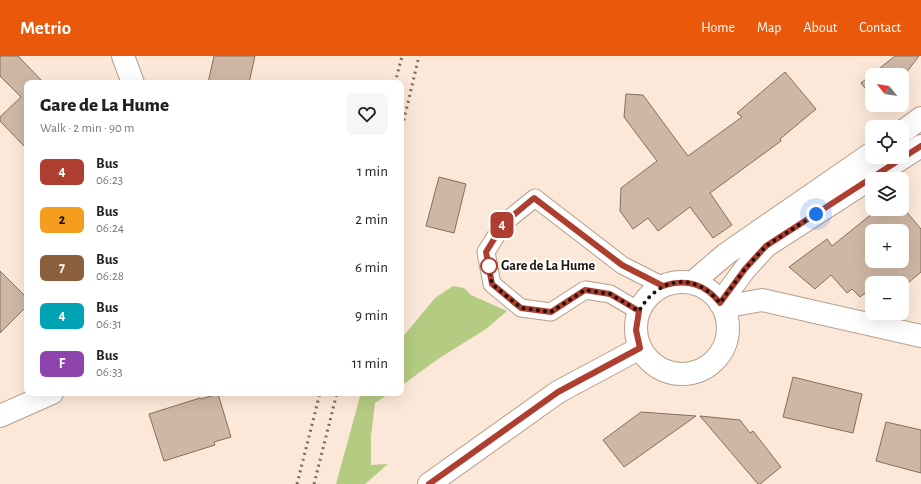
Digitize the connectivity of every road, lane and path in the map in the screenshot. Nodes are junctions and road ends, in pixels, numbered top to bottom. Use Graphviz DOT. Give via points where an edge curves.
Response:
graph roads {
  1 [pos="123,56"];
  2 [pos="131,80"];
  3 [pos="921,118"];
  4 [pos="909,127"];
  5 [pos="919,150"];
  6 [pos="865,158"];
  7 [pos="692,283"];
  8 [pos="663,286"];
  9 [pos="722,305"];
  10 [pos="639,311"];
  11 [pos="921,336"];
  12 [pos="640,348"];
  13 [pos="44,396"];
  14 [pos="3,411"];
  15 [pos="429,484"];
  1 -- 2 [label="main road"];
  3 -- 4 [label="main road"];
  5 -- 9 [label="main road" via="766,246 745,269"];
  6 -- 7 [label="main road" via="726,254"];
  7 -- 8 [label="main road" via="678,282"];
  7 -- 9 [label="main road" via="708,290"];
  8 -- 10 [label="main road" via="653,292"];
  8 -- 10 [label="lane" via="622,265 534,198 504,223 486,252 492,284 521,308 551,312 585,290 610,294"];
  9 -- 11 [label="main road" via="762,300"];
  9 -- 12 [label="main road" via="727,322 726,338 721,352 710,364 688,373 669,372 653,363"];
  10 -- 12 [label="main road" via="636,330"];
  12 -- 15 [label="main road" via="558,392"];
  13 -- 14 [label="main road"];
}
